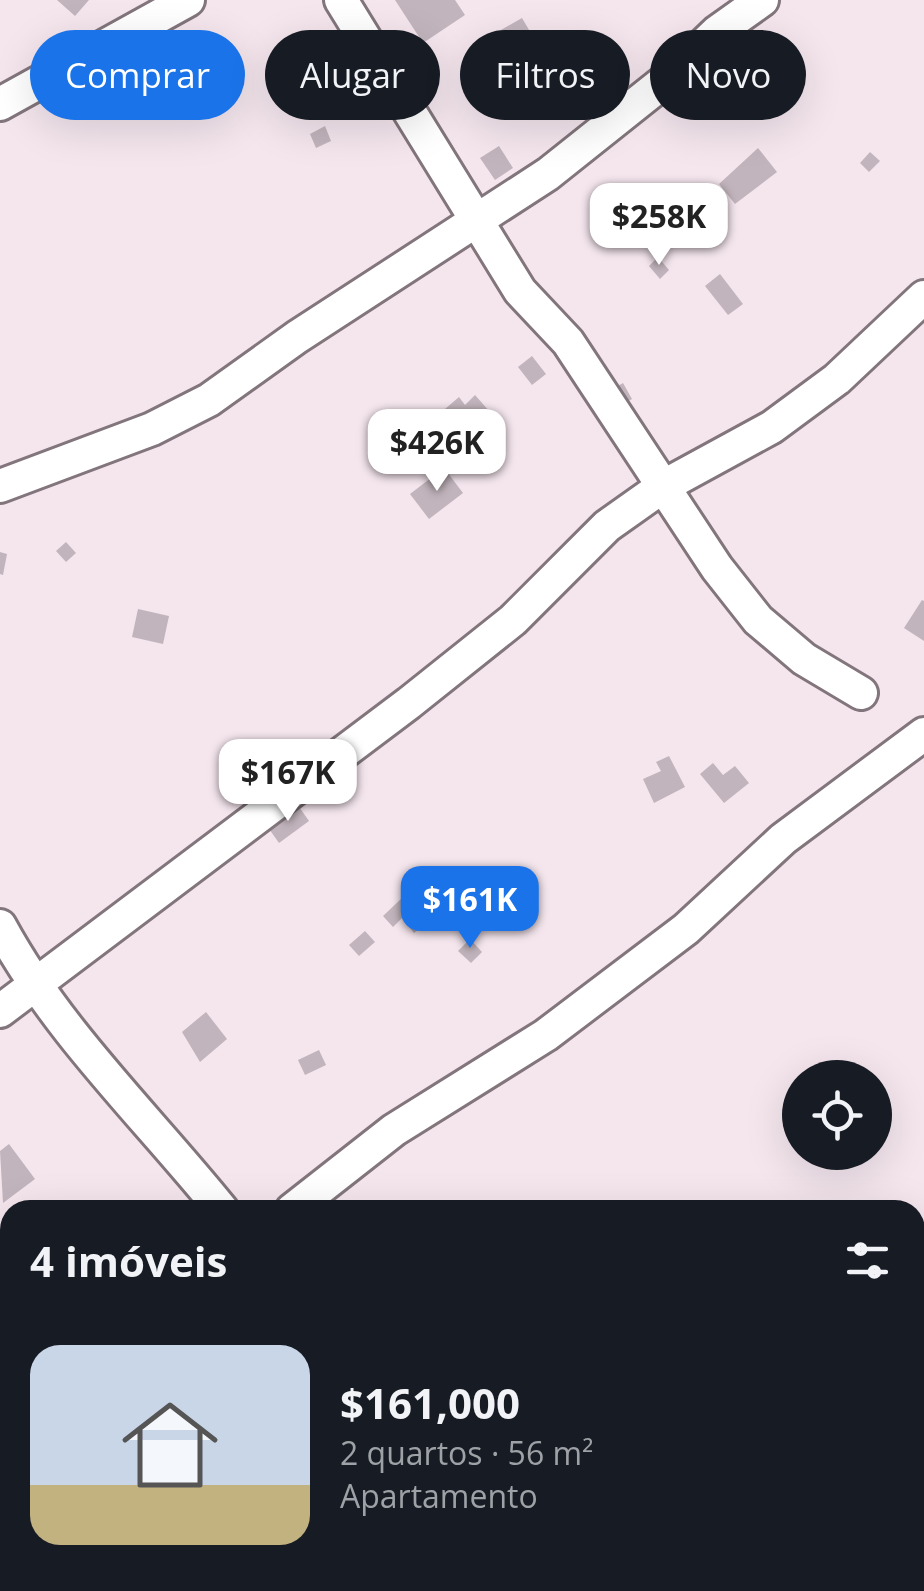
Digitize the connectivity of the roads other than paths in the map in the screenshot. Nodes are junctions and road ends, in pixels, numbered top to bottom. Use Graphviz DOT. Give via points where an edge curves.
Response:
graph roads {
  1 [pos="188,0"];
  2 [pos="342,0"];
  3 [pos="762,0"];
  4 [pos="0,104"];
  5 [pos="474,220"];
  6 [pos="924,296"];
  7 [pos="0,486"];
  8 [pos="662,487"];
  9 [pos="861,693"];
  10 [pos="924,734"];
  11 [pos="0,926"];
  12 [pos="34,985"];
  13 [pos="0,1011"];
  14 [pos="213,1200"];
  15 [pos="305,1200"];
  1 -- 4 [label="street"];
  2 -- 5 [label="street"];
  3 -- 5 [label="street" via="548,174"];
  5 -- 7 [label="street" via="210,400"];
  5 -- 8 [label="street" via="520,290 568,342"];
  6 -- 8 [label="street" via="836,379 772,426"];
  8 -- 9 [label="street" via="758,620 804,659"];
  8 -- 12 [label="street" via="607,526 513,620 409,703"];
  10 -- 15 [label="street" via="783,839 686,929 546,1035 394,1130"];
  11 -- 12 [label="street"];
  12 -- 13 [label="street"];
  12 -- 14 [label="street"];
}
